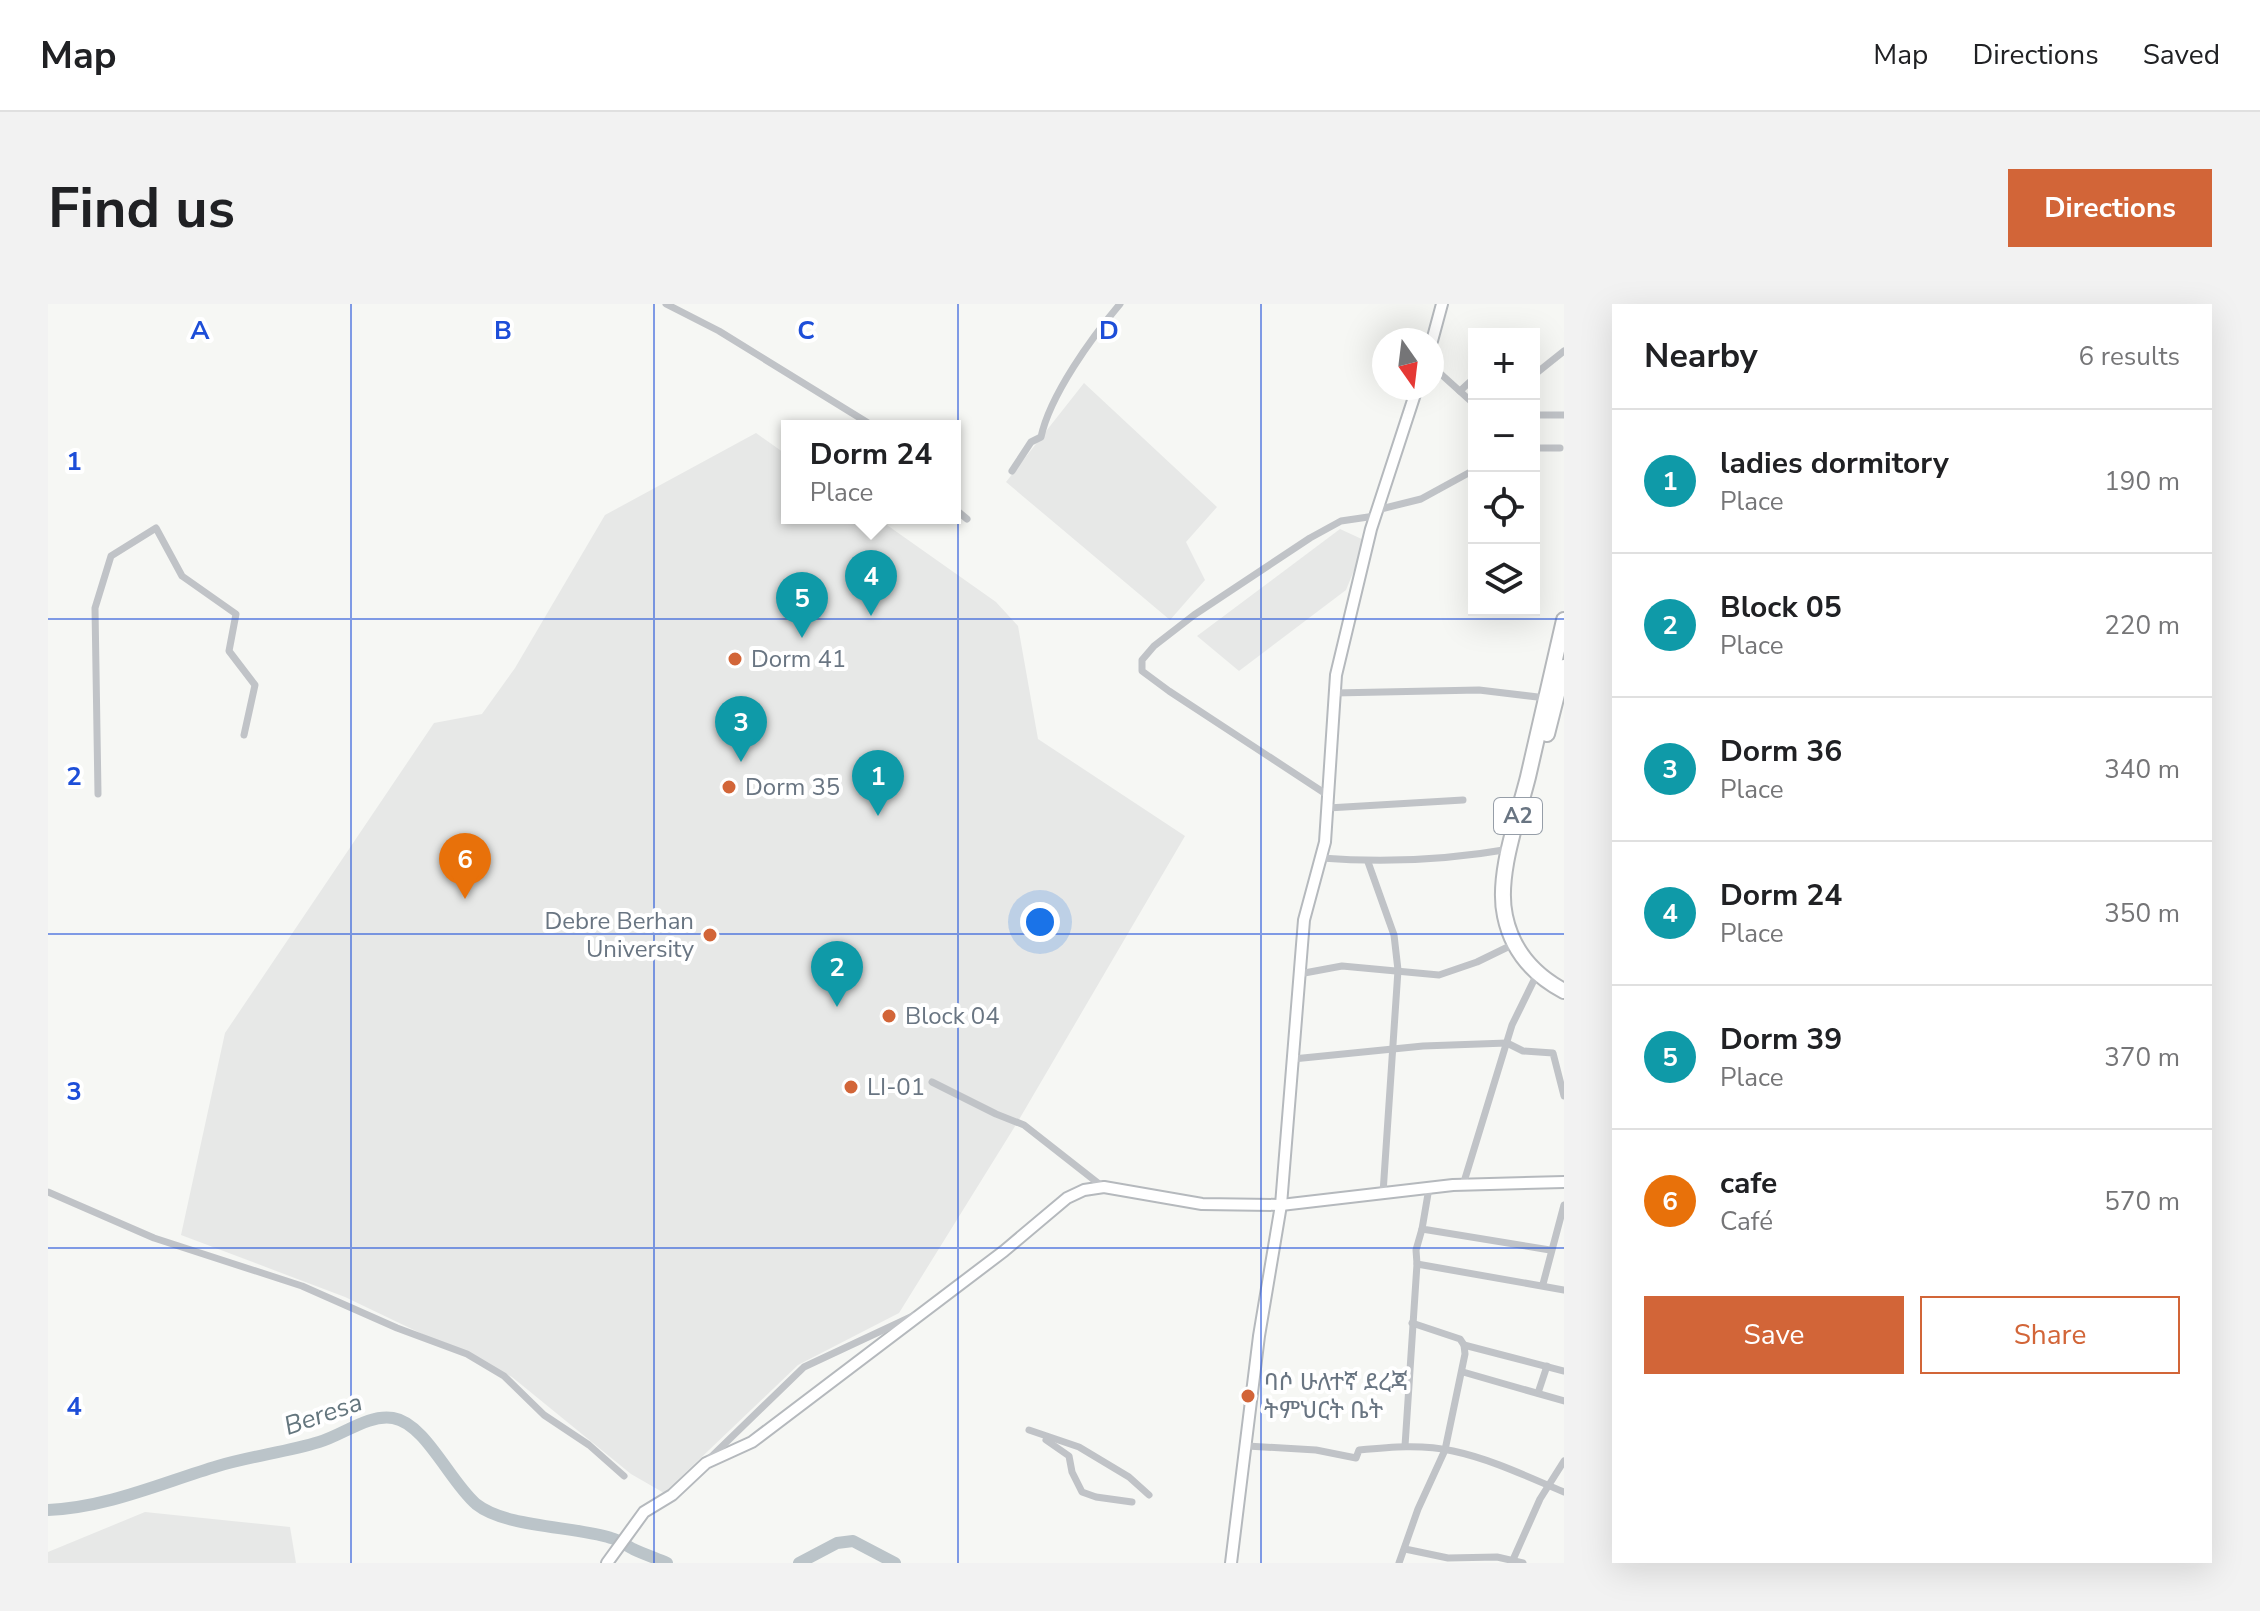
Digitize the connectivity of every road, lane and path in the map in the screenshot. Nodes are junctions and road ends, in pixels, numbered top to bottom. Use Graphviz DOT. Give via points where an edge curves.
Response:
graph roads {
  1 [pos="666,304"];
  2 [pos="1120,304"];
  3 [pos="1442,304"];
  4 [pos="1436,328"];
  5 [pos="1564,351"];
  6 [pos="1540,369"];
  7 [pos="1444,377"];
  8 [pos="1468,384"];
  9 [pos="1460,391"];
  10 [pos="1413,400"];
  11 [pos="1470,400"];
  12 [pos="1540,415"];
  13 [pos="1564,415"];
  14 [pos="863,420"];
  15 [pos="1540,448"];
  16 [pos="1560,448"];
  17 [pos="1012,471"];
  18 [pos="1470,472"];
  19 [pos="1376,513"];
  20 [pos="961,514"];
  21 [pos="967,519"];
  22 [pos="1564,620"];
  23 [pos="1559,675"];
  24 [pos="1334,693"];
  25 [pos="1546,698"];
  26 [pos="244,735"];
  27 [pos="98,794"];
  28 [pos="1329,796"];
  29 [pos="1463,800"];
  30 [pos="1328,808"];
  31 [pos="1510,849"];
  32 [pos="1321,858"];
  33 [pos="1368,862"];
  34 [pos="1514,944"];
  35 [pos="1398,970"];
  36 [pos="1299,974"];
  37 [pos="1537,974"];
  38 [pos="1564,981"];
  39 [pos="1564,991"];
  40 [pos="1507,1043"];
  41 [pos="1391,1049"];
  42 [pos="1293,1059"];
  43 [pos="932,1082"];
  44 [pos="1564,1096"];
  45 [pos="1564,1182"];
  46 [pos="1463,1185"];
  47 [pos="1104,1187"];
  48 [pos="1429,1188"];
  49 [pos="48,1192"];
  50 [pos="1383,1193"];
  51 [pos="1281,1205"];
  52 [pos="1564,1205"];
  53 [pos="1422,1229"];
  54 [pos="1550,1250"];
  55 [pos="1417,1264"];
  56 [pos="1543,1284"];
  57 [pos="1564,1290"];
  58 [pos="926,1310"];
  59 [pos="1412,1323"];
  60 [pos="1464,1345"];
  61 [pos="1547,1366"];
  62 [pos="1564,1371"];
  63 [pos="1463,1372"];
  64 [pos="1538,1393"];
  65 [pos="1564,1401"];
  66 [pos="1247,1446"];
  67 [pos="1405,1446"];
  68 [pos="1445,1450"];
  69 [pos="1564,1461"];
  70 [pos="706,1463"];
  71 [pos="624,1476"];
  72 [pos="1550,1486"];
  73 [pos="1564,1492"];
  74 [pos="1149,1495"];
  75 [pos="1132,1502"];
  76 [pos="1405,1549"];
  77 [pos="1512,1562"];
  78 [pos="607,1563"];
  79 [pos="1231,1563"];
  80 [pos="1399,1563"];
  81 [pos="1523,1563"];
  1 -- 14 [label="street"];
  2 -- 17 [label="street" via="1079,358 1045,419 1041,437 1031,442"];
  3 -- 4 [label="street"];
  5 -- 6 [label="street"];
  7 -- 9 [label="street"];
  8 -- 9 [label="street"];
  9 -- 11 [label="street"];
  10 -- 19 [label="street"];
  12 -- 13 [label="street"];
  15 -- 16 [label="street"];
  18 -- 19 [label="street" via="1421,499"];
  19 -- 24 [label="street"];
  19 -- 28 [label="street" via="1341,521 1310,538 1194,615 1142,660 1142,671 1169,691"];
  20 -- 21 [label="street"];
  22 -- 23 [label="highway, A2"];
  23 -- 25 [label="highway, A2"];
  23 -- 38 [label="highway, A2" via="1511,890 1523,943 1542,967"];
  24 -- 25 [label="street" via="1479,690"];
  24 -- 28 [label="street"];
  25 -- 31 [label="highway, A2"];
  26 -- 27 [label="street" via="255,685 229,651 236,614 182,576 156,528 111,556 95,608"];
  28 -- 30 [label="street"];
  29 -- 30 [label="street"];
  30 -- 32 [label="street"];
  31 -- 33 [label="street"];
  31 -- 34 [label="highway, A2" via="1503,901"];
  32 -- 33 [label="street"];
  32 -- 36 [label="street" via="1304,920"];
  33 -- 35 [label="street" via="1394,935"];
  34 -- 35 [label="street" via="1452,972"];
  34 -- 37 [label="highway, A2"];
  35 -- 36 [label="street" via="1342,966"];
  35 -- 41 [label="street"];
  36 -- 42 [label="street"];
  37 -- 39 [label="highway, A2"];
  37 -- 40 [label="street"];
  40 -- 41 [label="street"];
  40 -- 44 [label="street" via="1523,1051 1553,1053"];
  40 -- 46 [label="street"];
  41 -- 42 [label="street"];
  41 -- 50 [label="street"];
  42 -- 51 [label="street"];
  43 -- 47 [label="street" via="1024,1125"];
  45 -- 46 [label="street"];
  46 -- 48 [label="street"];
  47 -- 51 [label="street" via="1202,1204"];
  47 -- 58 [label="street" via="1067,1198"];
  48 -- 50 [label="street"];
  48 -- 53 [label="street"];
  49 -- 71 [label="street" via="154,1238 302,1286 467,1354 504,1376 544,1415"];
  50 -- 51 [label="street"];
  51 -- 66 [label="street"];
  52 -- 54 [label="street"];
  53 -- 54 [label="street"];
  53 -- 55 [label="street"];
  54 -- 56 [label="street"];
  55 -- 56 [label="street"];
  55 -- 59 [label="street"];
  56 -- 57 [label="street"];
  58 -- 70 [label="street" via="752,1442"];
  58 -- 70 [label="street" via="804,1367"];
  59 -- 60 [label="street"];
  59 -- 67 [label="street"];
  60 -- 61 [label="street"];
  60 -- 63 [label="street"];
  61 -- 62 [label="street"];
  61 -- 64 [label="street"];
  63 -- 64 [label="street"];
  63 -- 68 [label="street"];
  64 -- 65 [label="street"];
  66 -- 67 [label="street" via="1356,1458 1359,1450"];
  66 -- 79 [label="street"];
  67 -- 68 [label="street"];
  68 -- 72 [label="street"];
  68 -- 76 [label="street"];
  69 -- 72 [label="street"];
  70 -- 78 [label="street" via="672,1495 644,1512"];
  72 -- 73 [label="street"];
  72 -- 77 [label="street"];
  74 -- 75 [label="street" via="1079,1447 1029,1430 1069,1456 1082,1492"];
  76 -- 77 [label="street"];
  76 -- 80 [label="street"];
  77 -- 81 [label="street"];
}
